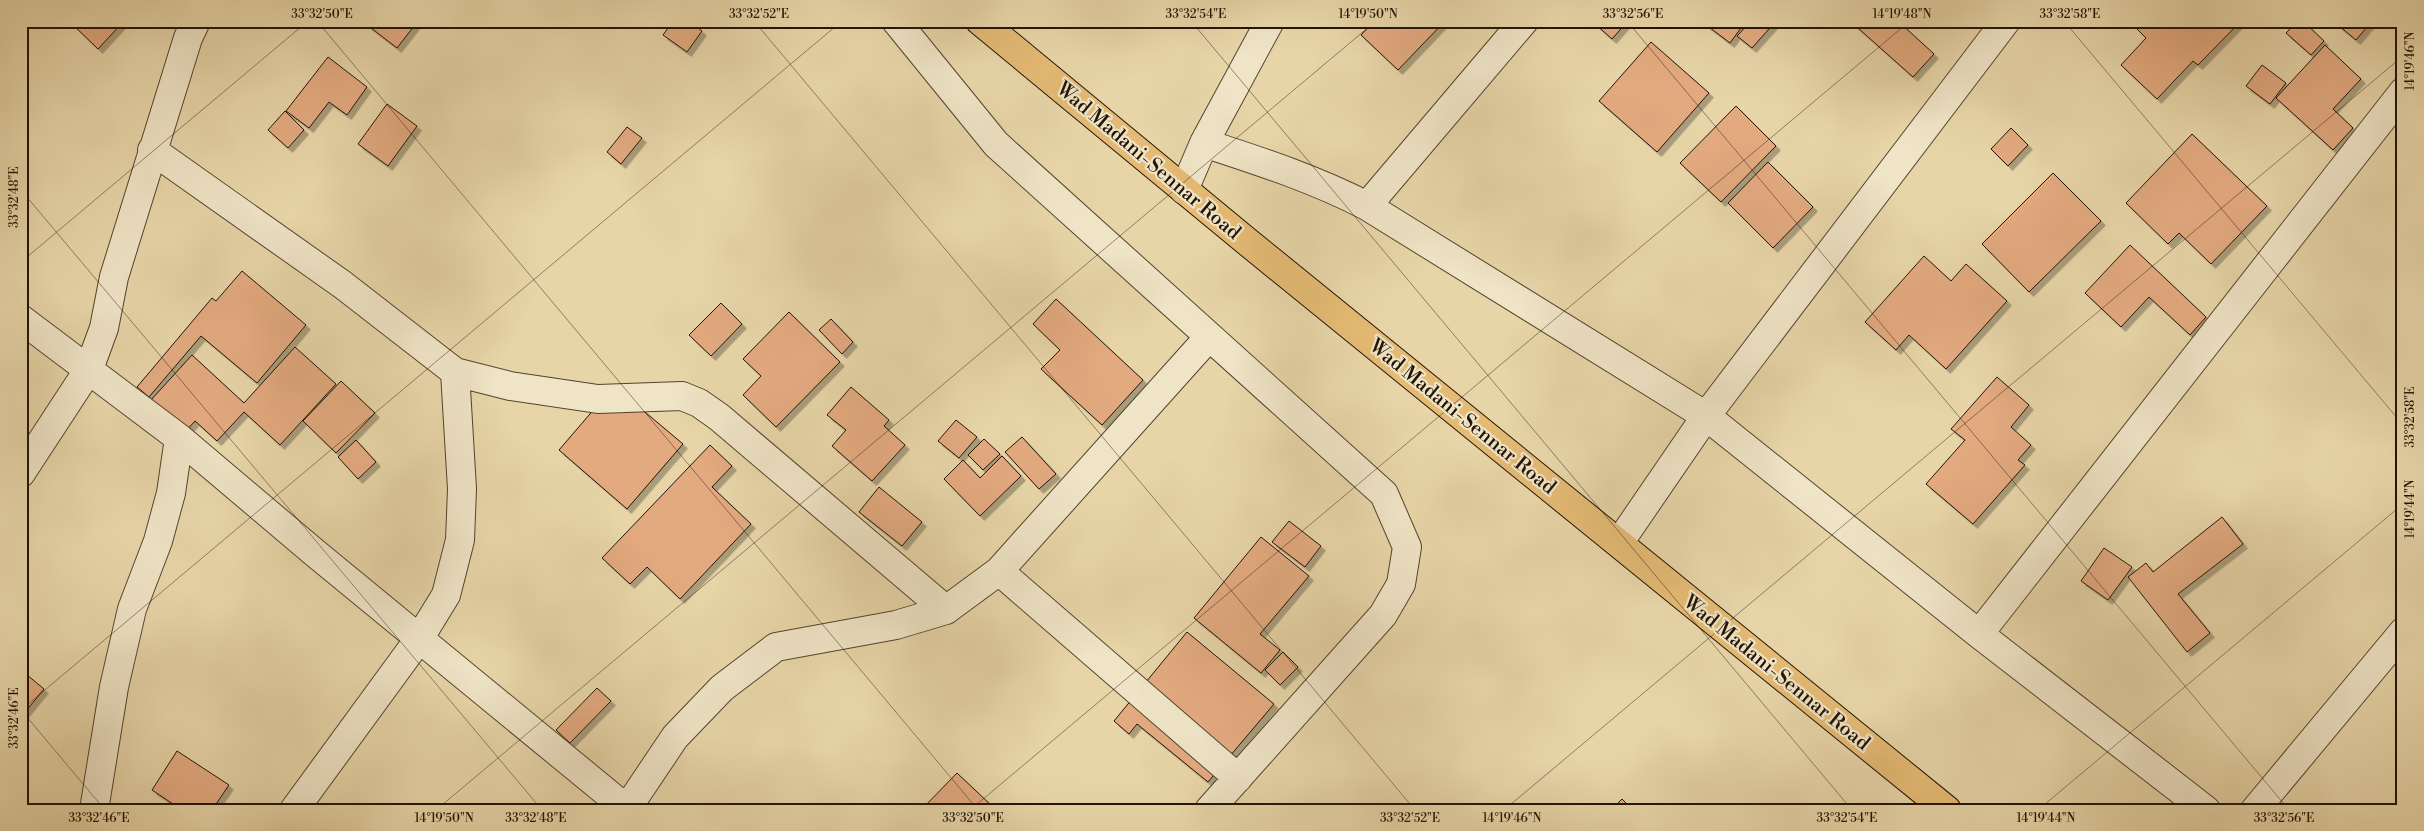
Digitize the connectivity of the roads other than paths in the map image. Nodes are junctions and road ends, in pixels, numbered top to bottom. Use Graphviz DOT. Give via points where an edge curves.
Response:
graph roads {
  1 [pos="196,21"];
  2 [pos="896,21"];
  3 [pos="980,21"];
  4 [pos="1270,21"];
  5 [pos="1524,21"];
  6 [pos="2006,21"];
  7 [pos="2403,92"];
  8 [pos="1204,142"];
  9 [pos="152,150"];
  10 [pos="1184,190"];
  11 [pos="1367,206"];
  12 [pos="21,318"];
  13 [pos="1209,337"];
  14 [pos="88,369"];
  15 [pos="456,372"];
  16 [pos="1706,416"];
  17 [pos="179,438"];
  18 [pos="21,473"];
  19 [pos="1619,544"];
  20 [pos="999,571"];
  21 [pos="946,610"];
  22 [pos="2403,632"];
  23 [pos="1979,634"];
  24 [pos="419,639"];
  25 [pos="1238,778"];
  26 [pos="96,808"];
  27 [pos="627,809"];
  28 [pos="294,810"];
  29 [pos="1209,810"];
  30 [pos="1947,810"];
  31 [pos="2206,810"];
  32 [pos="2256,810"];
  1 -- 9 [label="street"];
  2 -- 13 [label="street" via="996,144"];
  3 -- 10 [label="highway, Wad Madani-Sennar Road"];
  4 -- 8 [label="street"];
  5 -- 11 [label="street"];
  6 -- 16 [label="street"];
  7 -- 23 [label="street"];
  8 -- 10 [label="street"];
  8 -- 11 [label="street" via="1338,191"];
  9 -- 14 [label="street" via="114,277 104,328"];
  9 -- 15 [label="street"];
  10 -- 19 [label="highway, Wad Madani-Sennar Road"];
  11 -- 16 [label="street"];
  12 -- 14 [label="street"];
  13 -- 20 [label="street"];
  13 -- 25 [label="street" via="1384,494 1407,547 1401,584 1383,615"];
  14 -- 17 [label="street"];
  14 -- 18 [label="street"];
  15 -- 21 [label="street" via="510,386 598,399 682,396 699,403"];
  15 -- 24 [label="street" via="462,489 460,540 446,595"];
  16 -- 19 [label="street"];
  16 -- 23 [label="street"];
  17 -- 24 [label="street"];
  17 -- 26 [label="street" via="171,493 158,541 132,609 114,687"];
  19 -- 30 [label="highway, Wad Madani-Sennar Road"];
  20 -- 21 [label="street"];
  20 -- 25 [label="street"];
  21 -- 27 [label="street" via="896,625 776,647 722,688 675,737"];
  22 -- 32 [label="street"];
  23 -- 31 [label="street"];
  24 -- 27 [label="street"];
  24 -- 28 [label="street"];
  25 -- 29 [label="street"];
}
